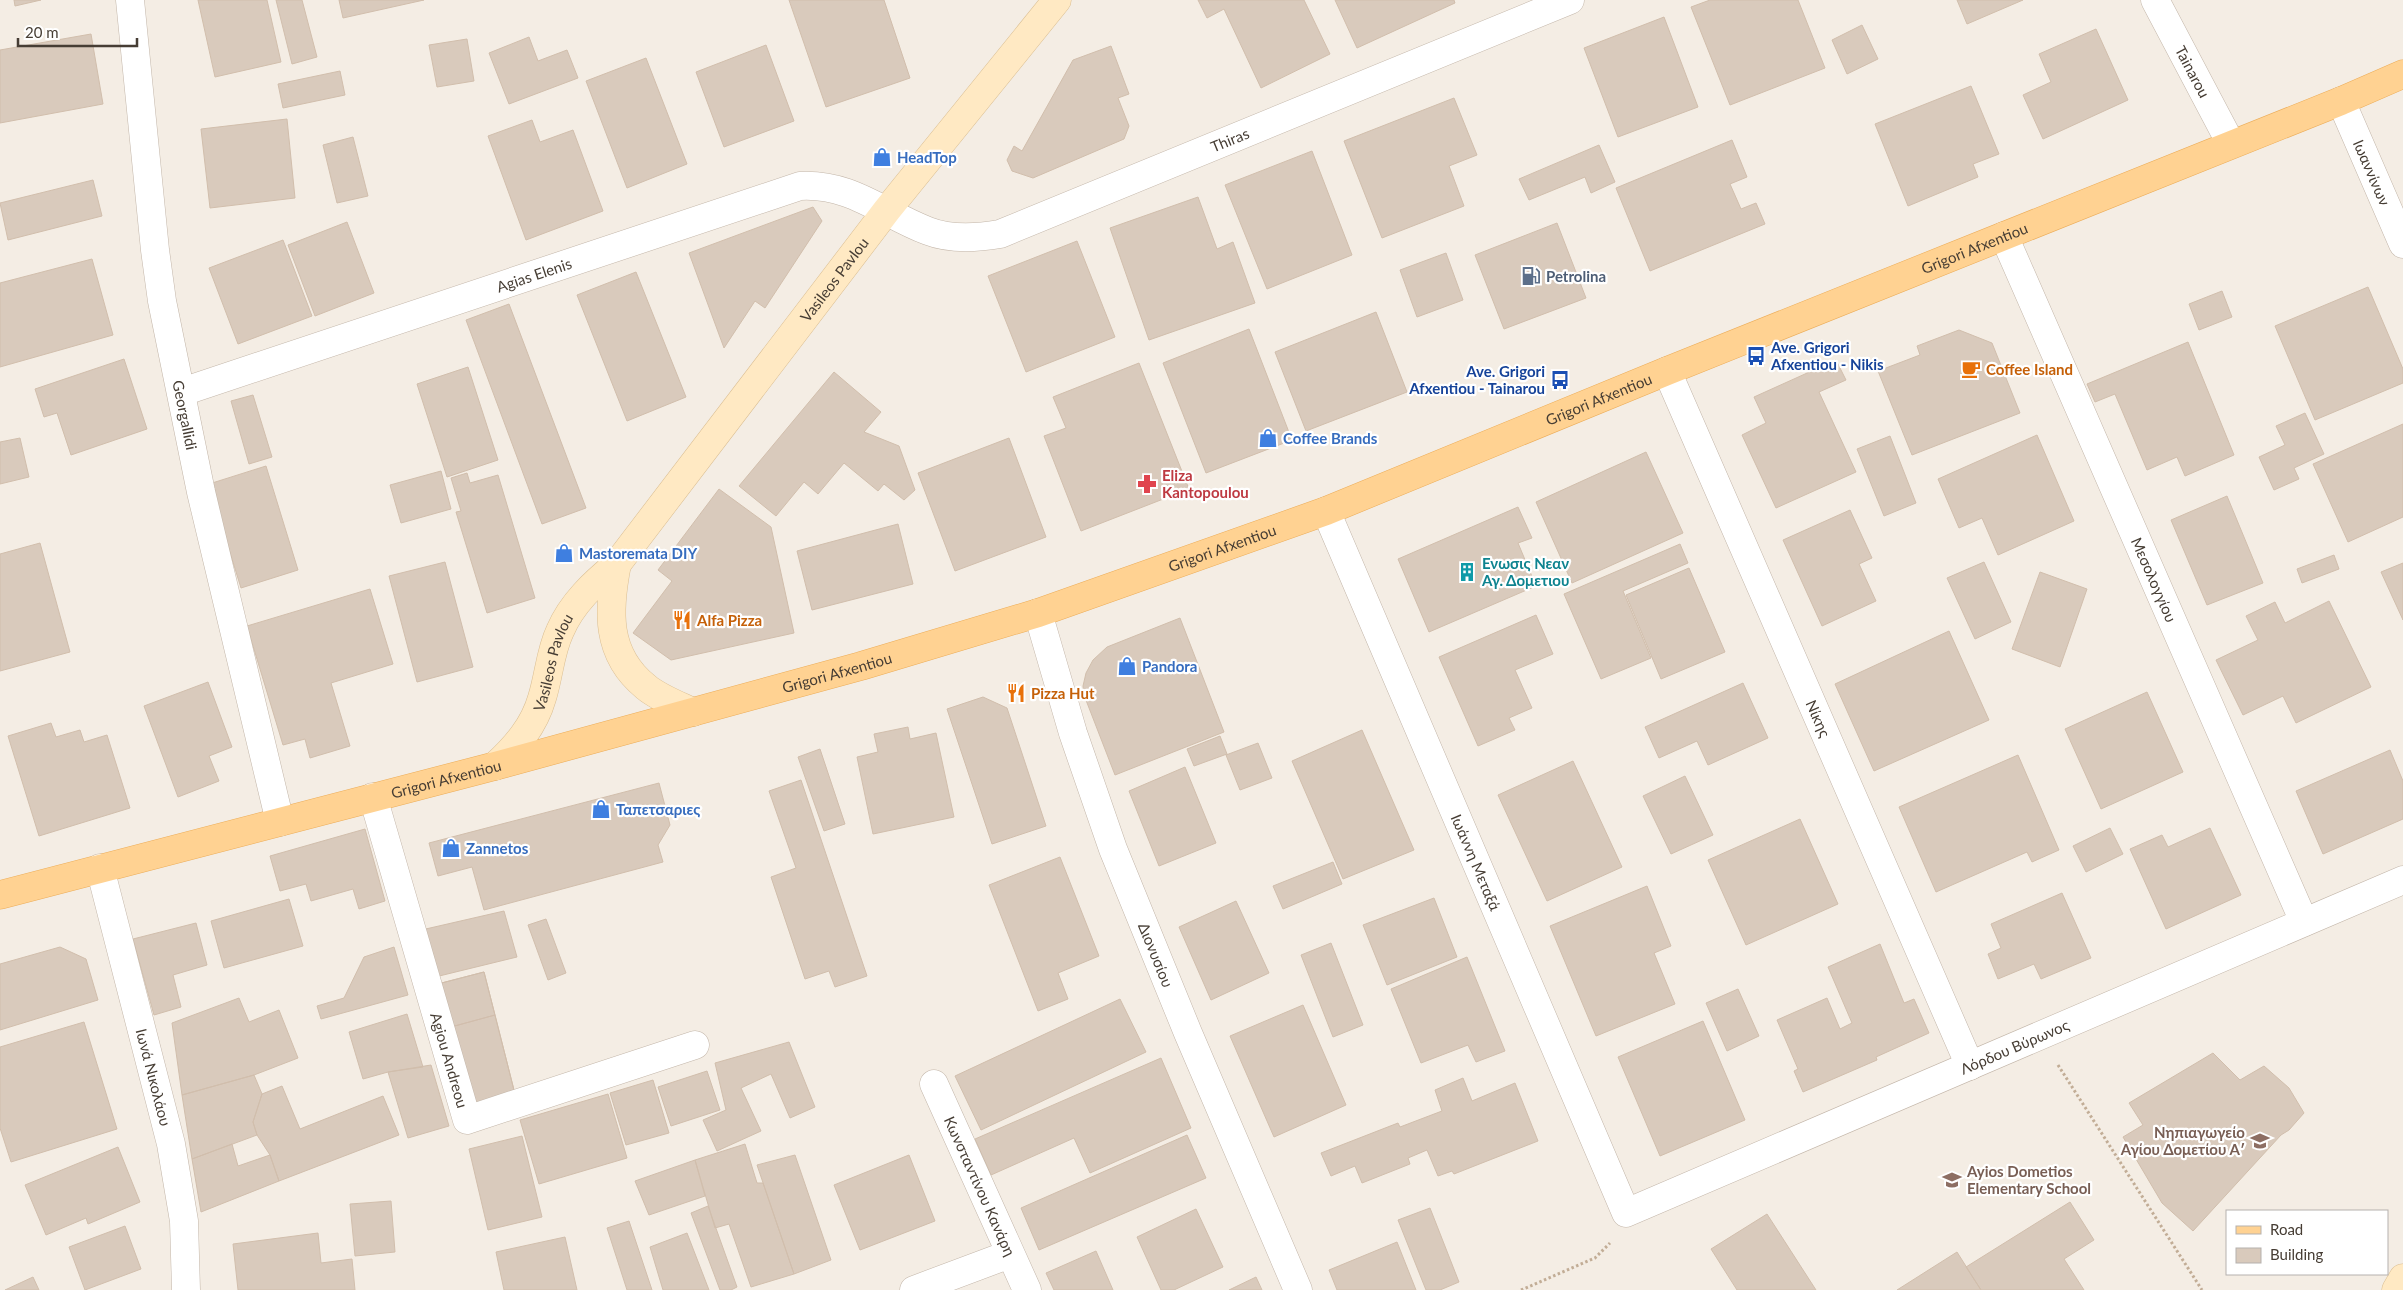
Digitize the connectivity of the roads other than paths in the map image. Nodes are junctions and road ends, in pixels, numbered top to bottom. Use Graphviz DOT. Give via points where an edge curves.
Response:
graph roads {
  1 [pos="130,0"];
  2 [pos="1057,0"];
  3 [pos="1570,0"];
  4 [pos="2155,0"];
  5 [pos="2403,74"];
  6 [pos="2342,101"];
  7 [pos="2231,144"];
  8 [pos="887,210"];
  9 [pos="2004,236"];
  10 [pos="2403,244"];
  11 [pos="1667,371"];
  12 [pos="182,392"];
  13 [pos="1326,511"];
  14 [pos="617,564"];
  15 [pos="1038,613"];
  16 [pos="693,712"];
  17 [pos="495,766"];
  18 [pos="373,797"];
  19 [pos="280,822"];
  20 [pos="100,868"];
  21 [pos="2403,880"];
  22 [pos="0,895"];
  23 [pos="2304,922"];
  24 [pos="695,1045"];
  25 [pos="1970,1066"];
  26 [pos="934,1084"];
  27 [pos="1626,1213"];
  28 [pos="1010,1254"];
  29 [pos="2403,1278"];
  30 [pos="186,1290"];
  31 [pos="914,1290"];
  32 [pos="1027,1290"];
  33 [pos="1298,1290"];
  34 [pos="2396,1290"];
  1 -- 12 [label="street, Georgallidi" via="155,250 162,302"];
  2 -- 8 [label="street, Vasileos Pavlou"];
  3 -- 8 [label="street, Thiras" via="1000,234 955,238 929,232"];
  4 -- 7 [label="street, Tainarou"];
  5 -- 6 [label="main road, Grigori Afxentiou"];
  6 -- 7 [label="main road, Grigori Afxentiou"];
  6 -- 10 [label="street, Ιωαννίνων"];
  7 -- 9 [label="main road, Grigori Afxentiou"];
  8 -- 12 [label="street, Agias Elenis" via="838,188 800,186"];
  8 -- 14 [label="street, Vasileos Pavlou"];
  9 -- 11 [label="main road, Grigori Afxentiou"];
  9 -- 23 [label="street, Μεσολογγίου"];
  11 -- 13 [label="main road, Grigori Afxentiou"];
  11 -- 25 [label="street, Νίκης"];
  12 -- 19 [label="street, Georgallidi" via="201,492"];
  13 -- 15 [label="main road, Grigori Afxentiou"];
  13 -- 27 [label="street, Ιωάννη Μεταξά"];
  14 -- 16 [label="street, Vasileos Pavlou" via="610,614 612,634 628,668 646,687"];
  14 -- 17 [label="street, Vasileos Pavlou" via="578,600 560,630 542,699 529,730"];
  15 -- 16 [label="main road, Grigori Afxentiou"];
  15 -- 33 [label="street, Διονυσίου" via="1073,733 1113,849"];
  16 -- 17 [label="main road, Grigori Afxentiou"];
  17 -- 18 [label="main road, Grigori Afxentiou"];
  18 -- 19 [label="main road, Grigori Afxentiou"];
  18 -- 24 [label="street, Agiou Andreou" via="466,1120"];
  19 -- 20 [label="main road, Grigori Afxentiou"];
  20 -- 22 [label="main road, Grigori Afxentiou"];
  20 -- 30 [label="street, Ιωνά Νικολάου" via="171,1144 184,1221"];
  21 -- 23 [label="street, Λόρδου Βύρωνος"];
  23 -- 25 [label="street, Λόρδου Βύρωνος"];
  25 -- 27 [label="street, Λόρδου Βύρωνος"];
  26 -- 28 [label="street, Κωνσταντίνου Κανάρη"];
  28 -- 31 [label="street"];
  28 -- 32 [label="street, Κωνσταντίνου Κανάρη"];
  29 -- 34 [label="street"];
}
